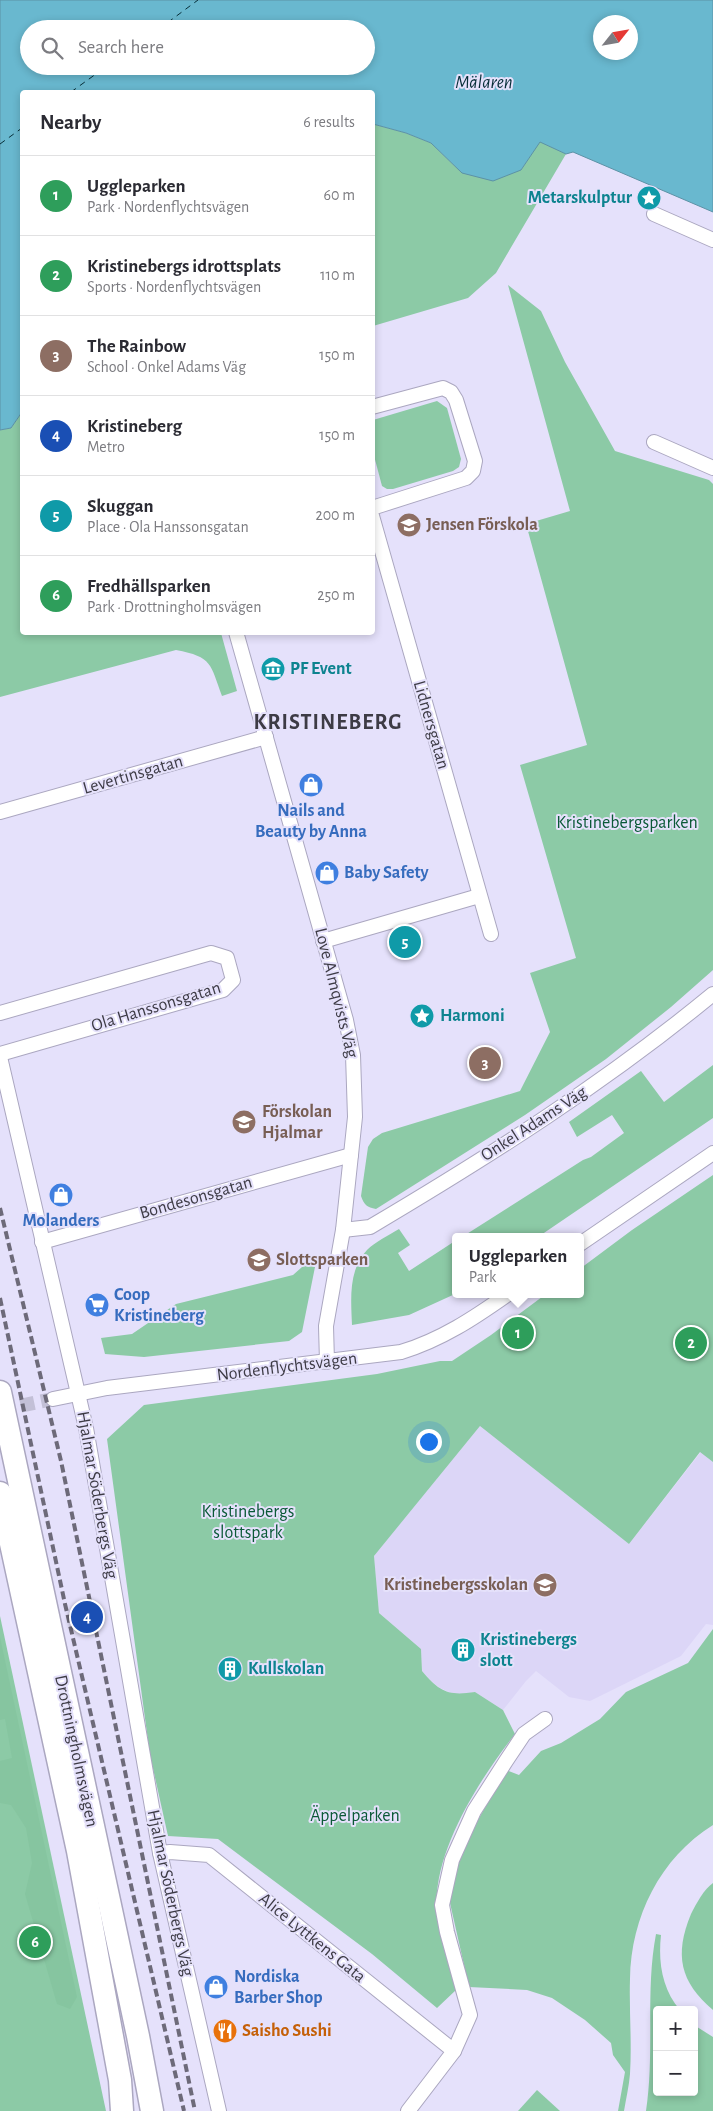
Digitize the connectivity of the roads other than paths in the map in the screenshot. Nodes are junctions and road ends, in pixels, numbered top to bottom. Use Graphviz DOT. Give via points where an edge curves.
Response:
graph roads {
  1 [pos="654,214"];
  2 [pos="713,240"];
  3 [pos="375,405"];
  4 [pos="654,442"];
  5 [pos="713,468"];
  6 [pos="375,507"];
  7 [pos="375,527"];
  8 [pos="237,635"];
  9 [pos="266,737"];
  10 [pos="0,812"];
  11 [pos="479,896"];
  12 [pos="491,934"];
  13 [pos="323,941"];
  14 [pos="713,994"];
  15 [pos="0,1014"];
  16 [pos="0,1055"];
  17 [pos="713,1153"];
  18 [pos="351,1155"];
  19 [pos="343,1230"];
  20 [pos="584,1241"];
  21 [pos="42,1242"];
  22 [pos="502,1298"];
  23 [pos="327,1362"];
  24 [pos="0,1392"];
  25 [pos="78,1394"];
  26 [pos="53,1399"];
  27 [pos="0,1493"];
  28 [pos="545,1719"];
  29 [pos="160,1853"];
  30 [pos="454,2051"];
  31 [pos="122,2111"];
  32 [pos="152,2111"];
  33 [pos="219,2111"];
  34 [pos="408,2111"];
  1 -- 2 [label="street"];
  3 -- 6 [label="street" via="443,388 451,392 474,461 473,471 466,478"];
  4 -- 5 [label="street"];
  7 -- 11 [label="street, Lidnersgatan"];
  8 -- 9 [label="street, Love Almqvists Väg"];
  9 -- 10 [label="street, Levertinsgatan"];
  9 -- 13 [label="street, Love Almqvists Väg"];
  11 -- 12 [label="street, Lidnersgatan"];
  11 -- 13 [label="street"];
  13 -- 18 [label="street, Love Almqvists Väg" via="353,1055 355,1117"];
  14 -- 19 [label="street, Onkel Adams Väg" via="646,1048 554,1114 370,1226"];
  15 -- 16 [label="street, Ola Hanssonsgatan" via="211,953 227,958 233,980 223,990"];
  16 -- 21 [label="street, Hjalmar Söderbergs Väg"];
  17 -- 20 [label="street"];
  18 -- 19 [label="street, Love Almqvists Väg"];
  18 -- 21 [label="street, Bondesonsgatan"];
  19 -- 23 [label="street, Love Almqvists Väg" via="326,1326"];
  21 -- 25 [label="street, Hjalmar Söderbergs Väg"];
  22 -- 23 [label="street, Nordenflychtsvägen" via="432,1342 401,1352"];
  23 -- 25 [label="street, Nordenflychtsvägen"];
  24 -- 32 [label="main road, Drottningholmsvägen"];
  25 -- 26 [label="street, Nordenflychtsvägen"];
  25 -- 29 [label="street, Hjalmar Söderbergs Väg"];
  27 -- 31 [label="main road, Drottningholmsvägen" via="78,1850 120,2080"];
  28 -- 30 [label="street" via="524,1734 506,1761 474,1811 452,1860 442,1905 446,1932 470,2015"];
  29 -- 30 [label="street, Alice Lyttkens Gata" via="209,1855"];
  29 -- 33 [label="street, Hjalmar Söderbergs Väg"];
  30 -- 34 [label="street"];
}
